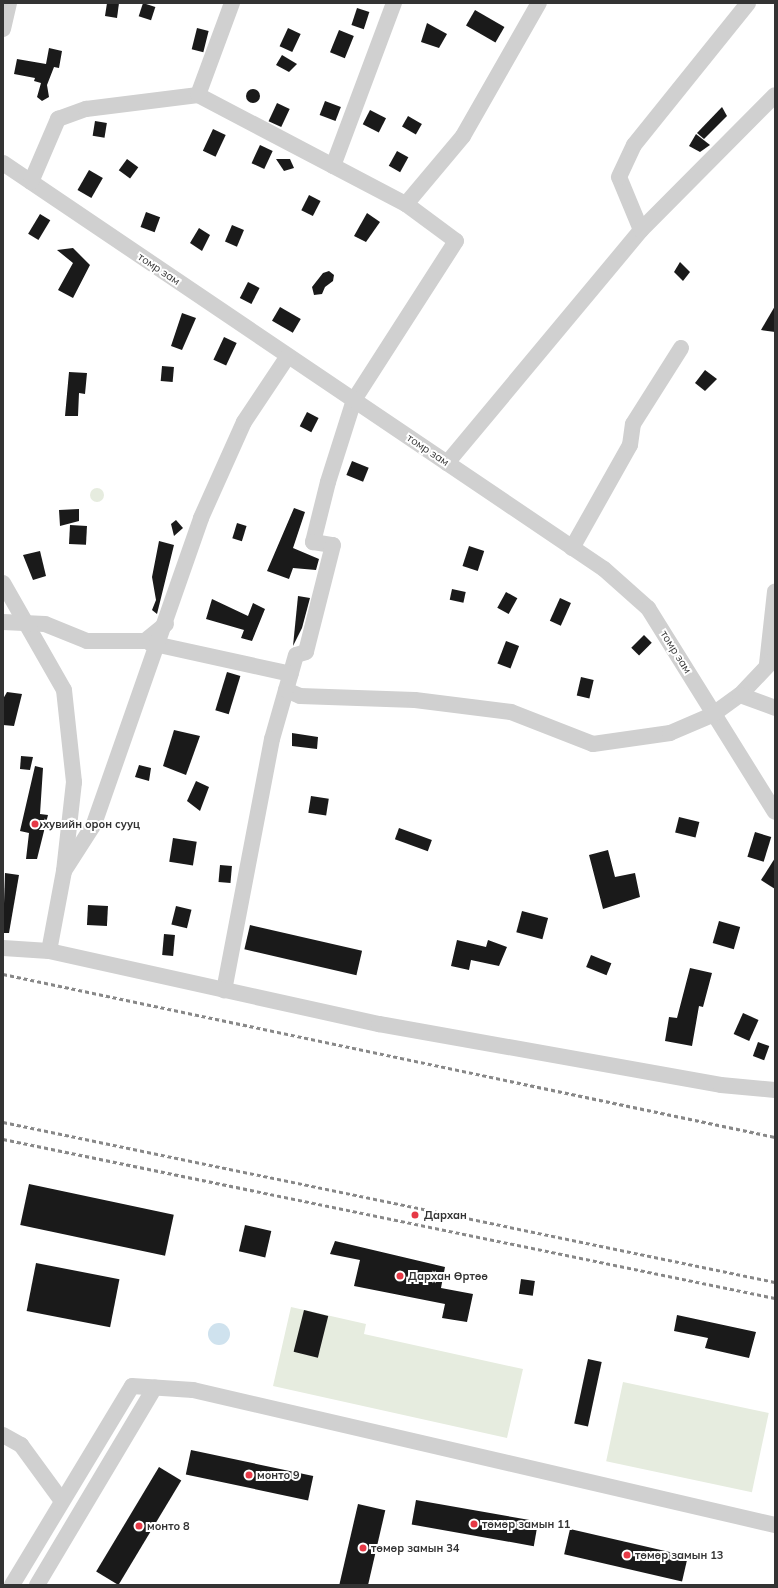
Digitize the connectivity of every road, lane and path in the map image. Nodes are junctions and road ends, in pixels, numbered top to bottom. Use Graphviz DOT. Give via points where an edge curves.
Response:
graph roads {
  1 [pos="9,3"];
  2 [pos="232,3"];
  3 [pos="394,3"];
  4 [pos="538,3"];
  5 [pos="749,4"];
  6 [pos="3,29"];
  7 [pos="198,95"];
  8 [pos="775,95"];
  9 [pos="3,163"];
  10 [pos="333,166"];
  11 [pos="31,182"];
  12 [pos="406,204"];
  13 [pos="641,230"];
  14 [pos="681,348"];
  15 [pos="288,356"];
  16 [pos="354,400"];
  17 [pos="447,463"];
  18 [pos="572,548"];
  19 [pos="3,582"];
  20 [pos="775,591"];
  21 [pos="3,622"];
  22 [pos="27,622"];
  23 [pos="152,644"];
  24 [pos="771,661"];
  25 [pos="291,674"];
  26 [pos="286,690"];
  27 [pos="740,694"];
  28 [pos="775,708"];
  29 [pos="712,716"];
  30 [pos="775,812"];
  31 [pos="64,871"];
  32 [pos="3,948"];
  33 [pos="49,951"];
  34 [pos="224,990"];
  35 [pos="775,1090"];
  36 [pos="155,1387"];
  37 [pos="3,1434"];
  38 [pos="62,1501"];
  39 [pos="775,1526"];
  40 [pos="12,1585"];
  41 [pos="37,1585"];
  1 -- 6 [label="street"];
  2 -- 7 [label="street"];
  3 -- 10 [label="street"];
  4 -- 12 [label="street" via="462,136"];
  5 -- 13 [label="street" via="634,145 619,177"];
  7 -- 10 [label="street"];
  7 -- 11 [label="street" via="86,109 58,119"];
  8 -- 13 [label="street"];
  9 -- 11 [label="street, томр зам"];
  10 -- 12 [label="street"];
  11 -- 15 [label="street, томр зам"];
  12 -- 16 [label="street" via="456,242"];
  13 -- 17 [label="street"];
  14 -- 18 [label="street" via="633,424 630,445"];
  15 -- 16 [label="street, томр зам"];
  15 -- 23 [label="street" via="244,422 201,518 166,624"];
  16 -- 17 [label="street, томр зам"];
  16 -- 25 [label="street" via="313,542 333,545 306,652 296,655"];
  17 -- 18 [label="street, томр зам"];
  18 -- 29 [label="street, томр зам" via="604,569 648,608 682,658"];
  19 -- 22 [label="street"];
  20 -- 24 [label="street"];
  21 -- 22 [label="street"];
  22 -- 23 [label="street" via="46,624 87,641"];
  22 -- 31 [label="street" via="64,690 74,782"];
  23 -- 25 [label="street"];
  23 -- 31 [label="street" via="94,824"];
  24 -- 27 [label="street"];
  25 -- 26 [label="street"];
  26 -- 29 [label="street" via="300,696 415,700 512,712 593,744 670,733"];
  26 -- 34 [label="street" via="272,739"];
  27 -- 28 [label="street"];
  27 -- 29 [label="street"];
  29 -- 30 [label="street, томр зам"];
  31 -- 33 [label="street"];
  32 -- 33 [label="street"];
  33 -- 34 [label="street"];
  34 -- 35 [label="street" via="386,1026 721,1085"];
  36 -- 38 [label="street" via="132,1386"];
  36 -- 39 [label="street" via="193,1390 257,1404"];
  36 -- 41 [label="street"];
  37 -- 38 [label="street" via="21,1445"];
  38 -- 40 [label="street"];
}
